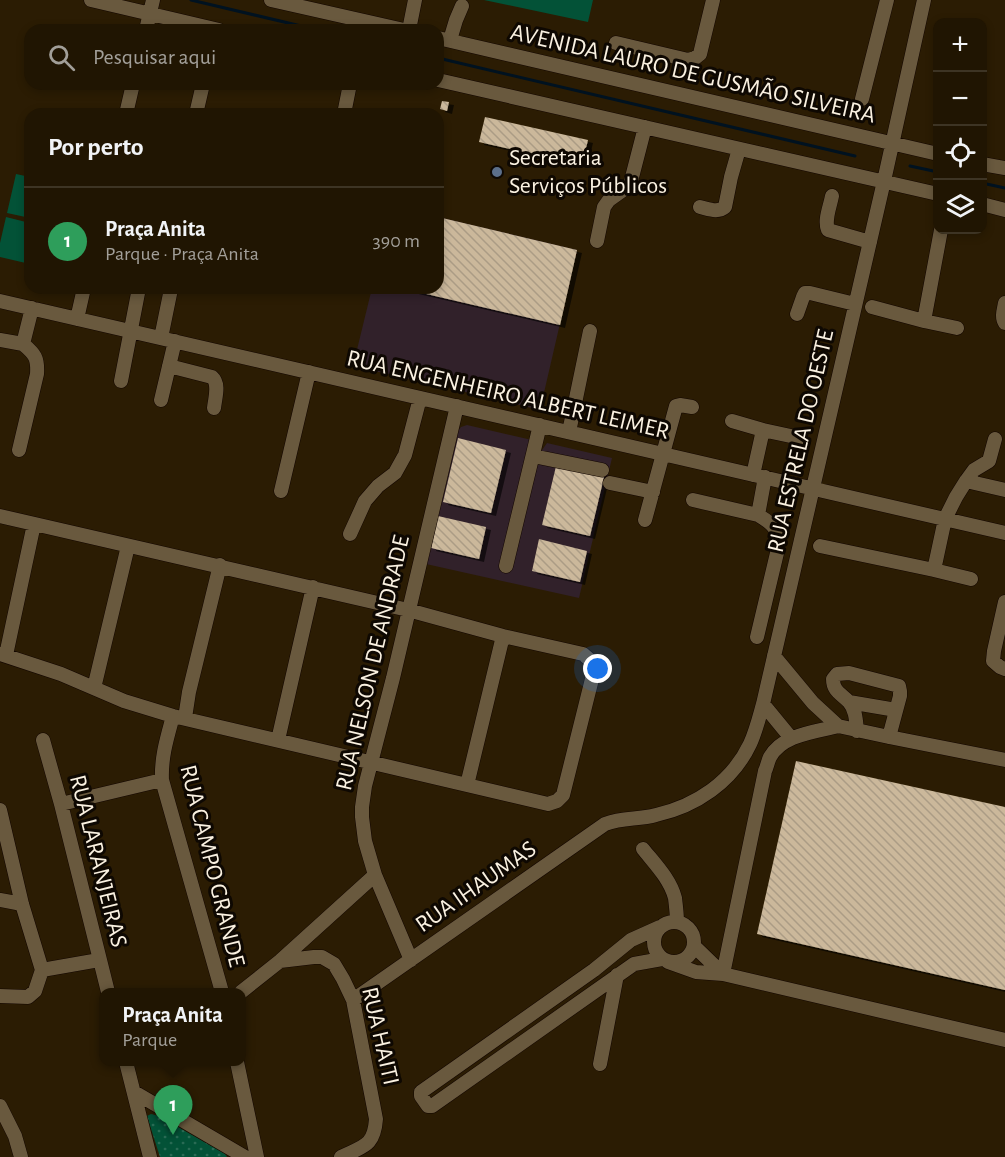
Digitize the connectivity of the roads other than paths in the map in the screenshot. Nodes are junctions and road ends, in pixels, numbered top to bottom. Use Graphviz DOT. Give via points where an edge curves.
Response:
graph roads {
  1 [pos="91,0"];
  2 [pos="153,0"];
  3 [pos="271,0"];
  4 [pos="339,0"];
  5 [pos="414,0"];
  6 [pos="713,0"];
  7 [pos="887,0"];
  8 [pos="924,0"];
  9 [pos="462,6"];
  10 [pos="150,14"];
  11 [pos="335,14"];
  12 [pos="148,24"];
  13 [pos="192,24"];
  14 [pos="378,24"];
  15 [pos="410,24"];
  16 [pos="444,39"];
  17 [pos="616,43"];
  18 [pos="444,81"];
  19 [pos="132,90"];
  20 [pos="202,90"];
  21 [pos="349,90"];
  22 [pos="862,99"];
  23 [pos="127,108"];
  24 [pos="197,108"];
  25 [pos="345,108"];
  26 [pos="645,127"];
  27 [pos="892,144"];
  28 [pos="739,148"];
  29 [pos="933,153"];
  30 [pos="987,165"];
  31 [pos="1005,168"];
  32 [pos="884,181"];
  33 [pos="933,193"];
  34 [pos="832,196"];
  35 [pos="987,205"];
  36 [pos="700,207"];
  37 [pos="1005,210"];
  38 [pos="940,234"];
  39 [pos="597,241"];
  40 [pos="870,242"];
  41 [pos="83,294"];
  42 [pos="138,294"];
  43 [pos="170,294"];
  44 [pos="0,301"];
  45 [pos="1005,303"];
  46 [pos="855,304"];
  47 [pos="872,307"];
  48 [pos="32,308"];
  49 [pos="797,315"];
  50 [pos="77,319"];
  51 [pos="924,321"];
  52 [pos="1005,323"];
  53 [pos="957,328"];
  54 [pos="131,331"];
  55 [pos="590,331"];
  56 [pos="160,338"];
  57 [pos="0,340"];
  58 [pos="175,341"];
  59 [pos="23,344"];
  60 [pos="200,347"];
  61 [pos="169,366"];
  62 [pos="194,372"];
  63 [pos="309,372"];
  64 [pos="121,381"];
  65 [pos="420,398"];
  66 [pos="161,400"];
  67 [pos="457,406"];
  68 [pos="692,407"];
  69 [pos="214,408"];
  70 [pos="732,421"];
  71 [pos="540,425"];
  72 [pos="763,430"];
  73 [pos="569,432"];
  74 [pos="800,438"];
  75 [pos="995,440"];
  76 [pos="19,450"];
  77 [pos="663,454"];
  78 [pos="533,456"];
  79 [pos="603,470"];
  80 [pos="759,476"];
  81 [pos="966,481"];
  82 [pos="610,483"];
  83 [pos="813,488"];
  84 [pos="1005,490"];
  85 [pos="281,491"];
  86 [pos="653,492"];
  87 [pos="693,500"];
  88 [pos="758,515"];
  89 [pos="0,516"];
  90 [pos="945,519"];
  91 [pos="645,520"];
  92 [pos="34,524"];
  93 [pos="1005,533"];
  94 [pos="350,534"];
  95 [pos="128,546"];
  96 [pos="819,546"];
  97 [pos="220,566"];
  98 [pos="506,566"];
  99 [pos="934,570"];
  100 [pos="971,579"];
  101 [pos="313,587"];
  102 [pos="1005,602"];
  103 [pos="408,610"];
  104 [pos="503,636"];
  105 [pos="757,637"];
  106 [pos="3,654"];
  107 [pos="774,656"];
  108 [pos="1005,669"];
  109 [pos="94,688"];
  110 [pos="849,702"];
  111 [pos="763,704"];
  112 [pos="896,711"];
  113 [pos="179,717"];
  114 [pos="838,726"];
  115 [pos="857,731"];
  116 [pos="889,737"];
  117 [pos="791,738"];
  118 [pos="43,740"];
  119 [pos="279,740"];
  120 [pos="1005,759"];
  121 [pos="371,762"];
  122 [pos="162,780"];
  123 [pos="467,785"];
  124 [pos="61,804"];
  125 [pos="0,810"];
  126 [pos="628,818"];
  127 [pos="643,849"];
  128 [pos="375,875"];
  129 [pos="0,900"];
  130 [pos="22,904"];
  131 [pos="677,922"];
  132 [pos="660,927"];
  133 [pos="694,946"];
  134 [pos="99,960"];
  135 [pos="411,960"];
  136 [pos="280,961"];
  137 [pos="665,961"];
  138 [pos="42,970"];
  139 [pos="723,974"];
  140 [pos="617,975"];
  141 [pos="107,988"];
  142 [pos="221,988"];
  143 [pos="246,989"];
  144 [pos="0,996"];
  145 [pos="353,1000"];
  146 [pos="1005,1040"];
  147 [pos="600,1064"];
  148 [pos="127,1066"];
  149 [pos="238,1066"];
  150 [pos="134,1092"];
  151 [pos="0,1106"];
  152 [pos="21,1157"];
  153 [pos="150,1157"];
  154 [pos="245,1157"];
  155 [pos="258,1157"];
  156 [pos="341,1157"];
  1 -- 10 [label="street"];
  2 -- 10 [label="street"];
  3 -- 11 [label="street"];
  4 -- 11 [label="street"];
  5 -- 15 [label="street"];
  6 -- 17 [label="street" via="700,54 694,58 688,60"];
  7 -- 22 [label="street"];
  8 -- 27 [label="street, RUA ESTRELA DO OESTE"];
  9 -- 16 [label="street"];
  10 -- 12 [label="street"];
  10 -- 13 [label="street"];
  11 -- 14 [label="street"];
  16 -- 27 [label="street, AVENIDA LAURO DE GUSMÃO SILVEIRA"];
  18 -- 26 [label="street"];
  19 -- 23 [label="street"];
  20 -- 24 [label="street"];
  21 -- 25 [label="street"];
  26 -- 28 [label="street"];
  26 -- 39 [label="street" via="630,185 604,207"];
  27 -- 29 [label="street, AVENIDA LAURO DE GUSMÃO SILVEIRA"];
  27 -- 32 [label="street, RUA ESTRELA DO OESTE"];
  28 -- 32 [label="street"];
  28 -- 36 [label="street" via="725,207 716,211"];
  30 -- 31 [label="street"];
  32 -- 33 [label="street"];
  32 -- 40 [label="street, RUA ESTRELA DO OESTE"];
  34 -- 40 [label="street" via="828,230"];
  35 -- 37 [label="street"];
  38 -- 51 [label="street"];
  40 -- 46 [label="street, RUA ESTRELA DO OESTE"];
  41 -- 50 [label="street"];
  42 -- 54 [label="street"];
  43 -- 56 [label="street"];
  44 -- 48 [label="street, RUA ENGENHEIRO ALBERT LEIMER"];
  45 -- 52 [label="street"];
  46 -- 49 [label="street" via="806,293"];
  46 -- 83 [label="street, RUA ESTRELA DO OESTE"];
  47 -- 51 [label="street"];
  48 -- 50 [label="street, RUA ENGENHEIRO ALBERT LEIMER"];
  48 -- 59 [label="street"];
  50 -- 54 [label="street, RUA ENGENHEIRO ALBERT LEIMER"];
  51 -- 53 [label="street"];
  54 -- 56 [label="street, RUA ENGENHEIRO ALBERT LEIMER"];
  54 -- 64 [label="street"];
  55 -- 73 [label="street"];
  56 -- 58 [label="street, RUA ENGENHEIRO ALBERT LEIMER"];
  57 -- 59 [label="street"];
  58 -- 60 [label="street, RUA ENGENHEIRO ALBERT LEIMER"];
  58 -- 61 [label="street"];
  59 -- 76 [label="street" via="38,362"];
  60 -- 62 [label="street"];
  60 -- 63 [label="street, RUA ENGENHEIRO ALBERT LEIMER"];
  61 -- 62 [label="street"];
  61 -- 66 [label="street"];
  62 -- 69 [label="street" via="216,380"];
  63 -- 65 [label="street, RUA ENGENHEIRO ALBERT LEIMER"];
  63 -- 85 [label="street"];
  65 -- 67 [label="street, RUA ENGENHEIRO ALBERT LEIMER"];
  65 -- 94 [label="street" via="405,454 395,473 366,501"];
  67 -- 71 [label="street, RUA ENGENHEIRO ALBERT LEIMER"];
  67 -- 103 [label="street, RUA NELSON DE ANDRADE"];
  68 -- 77 [label="street" via="676,406"];
  70 -- 72 [label="street"];
  71 -- 73 [label="street, RUA ENGENHEIRO ALBERT LEIMER"];
  71 -- 78 [label="street"];
  72 -- 74 [label="street"];
  72 -- 80 [label="street"];
  73 -- 77 [label="street, RUA ENGENHEIRO ALBERT LEIMER"];
  75 -- 81 [label="street" via="989,461"];
  77 -- 80 [label="street, RUA ENGENHEIRO ALBERT LEIMER"];
  77 -- 86 [label="street"];
  78 -- 79 [label="street"];
  78 -- 98 [label="street"];
  80 -- 83 [label="street, RUA ENGENHEIRO ALBERT LEIMER"];
  80 -- 88 [label="street"];
  81 -- 84 [label="street"];
  81 -- 90 [label="street"];
  82 -- 86 [label="street"];
  83 -- 90 [label="street, RUA ENGENHEIRO ALBERT LEIMER"];
  83 -- 107 [label="street, RUA ESTRELA DO OESTE"];
  86 -- 91 [label="street"];
  87 -- 88 [label="street"];
  88 -- 105 [label="street" via="771,522 778,541"];
  89 -- 92 [label="street"];
  90 -- 93 [label="street, RUA ENGENHEIRO ALBERT LEIMER"];
  90 -- 99 [label="street"];
  92 -- 95 [label="street"];
  92 -- 106 [label="street"];
  95 -- 97 [label="street"];
  95 -- 109 [label="street"];
  96 -- 99 [label="street"];
  97 -- 101 [label="street"];
  97 -- 113 [label="street, RUA CAMPO GRANDE" via="189,692"];
  99 -- 100 [label="street"];
  101 -- 103 [label="street"];
  101 -- 119 [label="street"];
  102 -- 108 [label="street" via="993,661"];
  103 -- 104 [label="street"];
  103 -- 121 [label="street, RUA NELSON DE ANDRADE"];
  104 -- 123 [label="street"];
  104 -- 123 [label="street" via="583,654 594,671 563,795 557,801 548,804"];
  106 -- 109 [label="street"];
  107 -- 111 [label="street, RUA ESTRELA DO OESTE"];
  107 -- 114 [label="street"];
  109 -- 113 [label="street"];
  110 -- 112 [label="street"];
  110 -- 112 [label="street" via="834,687 837,674 849,673 899,686"];
  110 -- 115 [label="street"];
  111 -- 117 [label="street"];
  111 -- 126 [label="street, RUA ESTRELA DO OESTE" via="744,754 711,792 676,810"];
  112 -- 116 [label="street"];
  113 -- 119 [label="street"];
  113 -- 122 [label="street, RUA CAMPO GRANDE" via="163,750"];
  114 -- 115 [label="street"];
  114 -- 117 [label="street"];
  115 -- 116 [label="street"];
  116 -- 120 [label="street"];
  117 -- 139 [label="street" via="770,757 765,771"];
  118 -- 124 [label="street, RUA LARANJEIRAS"];
  119 -- 121 [label="street"];
  121 -- 123 [label="street"];
  121 -- 128 [label="street, RUA NELSON DE ANDRADE" via="362,817"];
  122 -- 124 [label="street"];
  122 -- 142 [label="street, RUA CAMPO GRANDE"];
  124 -- 134 [label="street, RUA LARANJEIRAS"];
  125 -- 130 [label="street"];
  126 -- 135 [label="street, RUA IHAUMAS" via="599,828"];
  127 -- 131 [label="street" via="672,890"];
  128 -- 135 [label="street, RUA NELSON DE ANDRADE"];
  128 -- 136 [label="street"];
  129 -- 130 [label="street"];
  130 -- 138 [label="street"];
  131 -- 132 [label="street"];
  131 -- 133 [label="street" via="691,931"];
  132 -- 137 [label="street" via="654,938 655,950"];
  132 -- 140 [label="street" via="632,940 421,1092 421,1096 432,1106"];
  133 -- 137 [label="street" via="689,956 679,962"];
  133 -- 139 [label="street"];
  134 -- 138 [label="street"];
  134 -- 141 [label="street, RUA LARANJEIRAS"];
  135 -- 145 [label="street, RUA IHAUMAS"];
  136 -- 143 [label="street"];
  136 -- 145 [label="street, RUA HAITI" via="314,957 327,960 334,964"];
  137 -- 139 [label="street" via="696,972"];
  137 -- 140 [label="street" via="634,964"];
  138 -- 144 [label="street" via="35,991 28,998"];
  139 -- 146 [label="street"];
  140 -- 147 [label="street"];
  145 -- 156 [label="street, RUA HAITI" via="376,1119 369,1143"];
  148 -- 150 [label="street"];
  149 -- 155 [label="street"];
  150 -- 153 [label="street"];
  150 -- 154 [label="street"];
  151 -- 152 [label="street"];
}
